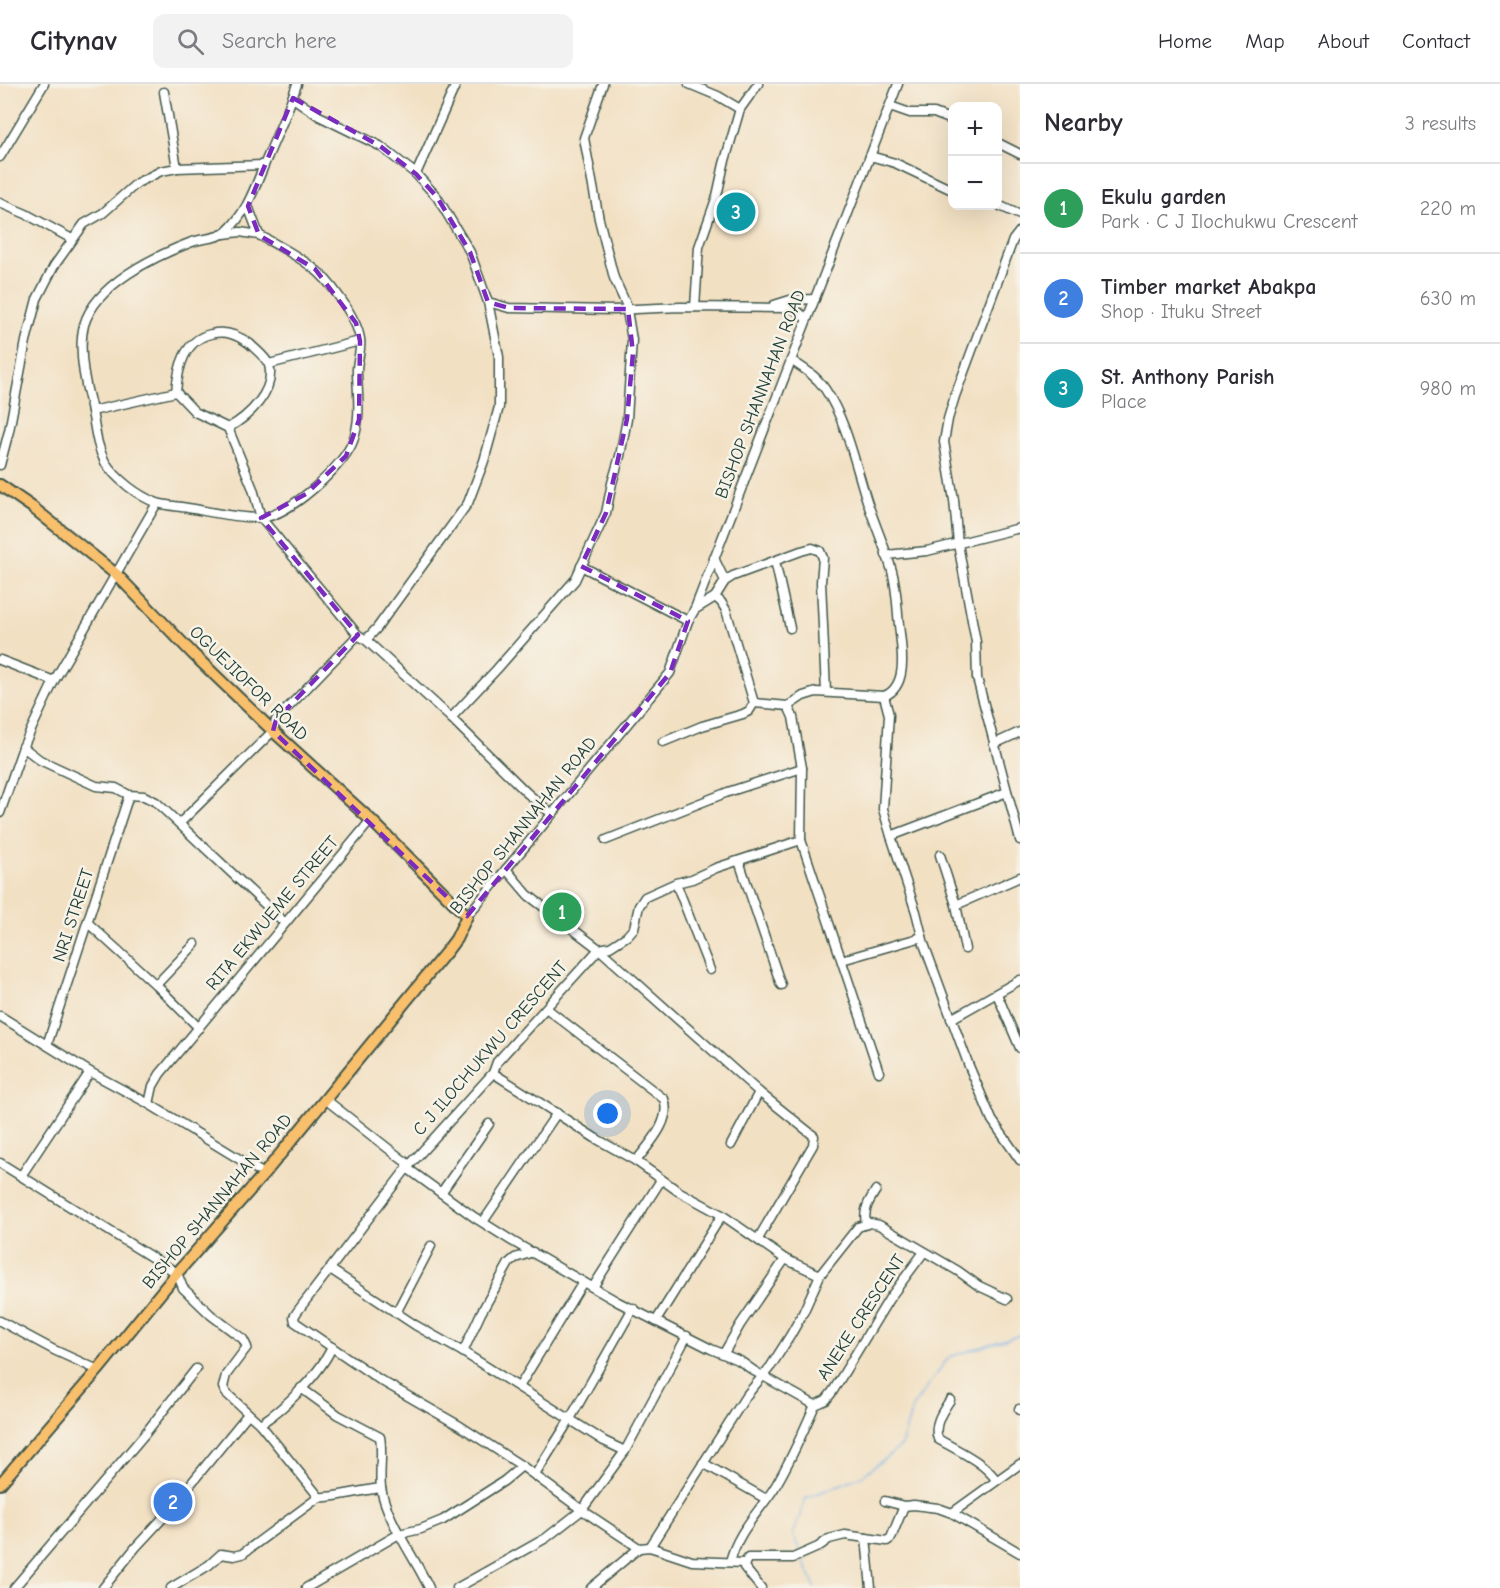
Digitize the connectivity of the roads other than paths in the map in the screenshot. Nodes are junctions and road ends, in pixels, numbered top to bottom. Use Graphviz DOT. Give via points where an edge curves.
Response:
graph roads {
  1 [pos="44,84"];
  2 [pos="297,84"];
  3 [pos="456,84"];
  4 [pos="603,84"];
  5 [pos="689,84"];
  6 [pos="758,84"];
  7 [pos="898,84"];
  8 [pos="164,92"];
  9 [pos="293,98"];
  10 [pos="890,106"];
  11 [pos="740,109"];
  12 [pos="948,118"];
  13 [pos="1002,145"];
  14 [pos="1020,154"];
  15 [pos="870,156"];
  16 [pos="0,157"];
  17 [pos="264,165"];
  18 [pos="177,168"];
  19 [pos="416,174"];
  20 [pos="948,188"];
  21 [pos="0,203"];
  22 [pos="248,206"];
  23 [pos="1002,207"];
  24 [pos="1020,215"];
  25 [pos="1020,231"];
  26 [pos="224,234"];
  27 [pos="258,235"];
  28 [pos="72,239"];
  29 [pos="815,299"];
  30 [pos="488,303"];
  31 [pos="695,307"];
  32 [pos="765,308"];
  33 [pos="628,309"];
  34 [pos="807,318"];
  35 [pos="360,341"];
  36 [pos="791,360"];
  37 [pos="268,364"];
  38 [pos="176,392"];
  39 [pos="92,411"];
  40 [pos="228,428"];
  41 [pos="0,465"];
  42 [pos="0,485"];
  43 [pos="157,503"];
  44 [pos="261,518"];
  45 [pos="1020,528"];
  46 [pos="958,544"];
  47 [pos="886,555"];
  48 [pos="714,558"];
  49 [pos="775,561"];
  50 [pos="581,566"];
  51 [pos="117,575"];
  52 [pos="725,581"];
  53 [pos="715,597"];
  54 [pos="694,611"];
  55 [pos="688,621"];
  56 [pos="790,628"];
  57 [pos="362,637"];
  58 [pos="0,660"];
  59 [pos="54,681"];
  60 [pos="826,692"];
  61 [pos="884,696"];
  62 [pos="754,703"];
  63 [pos="788,706"];
  64 [pos="451,718"];
  65 [pos="273,731"];
  66 [pos="1020,732"];
  67 [pos="663,742"];
  68 [pos="994,744"];
  69 [pos="23,747"];
  70 [pos="802,768"];
  71 [pos="1007,792"];
  72 [pos="129,795"];
  73 [pos="0,813"];
  74 [pos="549,813"];
  75 [pos="371,820"];
  76 [pos="180,823"];
  77 [pos="891,836"];
  78 [pos="606,840"];
  79 [pos="801,840"];
  80 [pos="1020,840"];
  81 [pos="940,855"];
  82 [pos="739,861"];
  83 [pos="506,869"];
  84 [pos="1020,877"];
  85 [pos="676,883"];
  86 [pos="956,905"];
  87 [pos="467,916"];
  88 [pos="285,922"];
  89 [pos="88,923"];
  90 [pos="922,937"];
  91 [pos="195,944"];
  92 [pos="599,948"];
  93 [pos="965,949"];
  94 [pos="842,960"];
  95 [pos="710,970"];
  96 [pos="1020,980"];
  97 [pos="156,984"];
  98 [pos="781,985"];
  99 [pos="997,994"];
  100 [pos="546,1008"];
  101 [pos="0,1016"];
  102 [pos="951,1019"];
  103 [pos="199,1028"];
  104 [pos="47,1045"];
  105 [pos="1020,1048"];
  106 [pos="90,1072"];
  107 [pos="879,1072"];
  108 [pos="493,1073"];
  109 [pos="759,1092"];
  110 [pos="325,1099"];
  111 [pos="149,1104"];
  112 [pos="557,1113"];
  113 [pos="489,1124"];
  114 [pos="731,1145"];
  115 [pos="1020,1160"];
  116 [pos="636,1161"];
  117 [pos="3,1165"];
  118 [pos="407,1168"];
  119 [pos="264,1174"];
  120 [pos="0,1176"];
  121 [pos="21,1176"];
  122 [pos="661,1180"];
  123 [pos="876,1190"];
  124 [pos="441,1193"];
  125 [pos="722,1215"];
  126 [pos="483,1222"];
  127 [pos="866,1224"];
  128 [pos="758,1239"];
  129 [pos="431,1246"];
  130 [pos="533,1252"];
  131 [pos="924,1252"];
  132 [pos="785,1259"];
  133 [pos="330,1269"];
  134 [pos="177,1273"];
  135 [pos="820,1275"];
  136 [pos="583,1282"];
  137 [pos="592,1287"];
  138 [pos="1007,1299"];
  139 [pos="633,1308"];
  140 [pos="396,1313"];
  141 [pos="0,1321"];
  142 [pos="656,1321"];
  143 [pos="687,1336"];
  144 [pos="332,1347"];
  145 [pos="463,1352"];
  146 [pos="724,1353"];
  147 [pos="98,1370"];
  148 [pos="196,1370"];
  149 [pos="763,1375"];
  150 [pos="519,1387"];
  151 [pos="301,1388"];
  152 [pos="950,1400"];
  153 [pos="815,1405"];
  154 [pos="248,1414"];
  155 [pos="570,1419"];
  156 [pos="260,1424"];
  157 [pos="626,1451"];
  158 [pos="703,1463"];
  159 [pos="1020,1464"];
  160 [pos="522,1466"];
  161 [pos="535,1475"];
  162 [pos="996,1480"];
  163 [pos="0,1484"];
  164 [pos="381,1488"];
  165 [pos="319,1497"];
  166 [pos="766,1499"];
  167 [pos="885,1501"];
  168 [pos="904,1506"];
  169 [pos="582,1510"];
  170 [pos="952,1513"];
  171 [pos="399,1534"];
  172 [pos="866,1539"];
  173 [pos="650,1547"];
  174 [pos="639,1548"];
  175 [pos="1020,1553"];
  176 [pos="730,1562"];
  177 [pos="745,1563"];
  178 [pos="14,1588"];
  179 [pos="103,1588"];
  180 [pos="173,1588"];
  181 [pos="306,1588"];
  182 [pos="429,1588"];
  183 [pos="457,1588"];
  184 [pos="591,1588"];
  185 [pos="761,1588"];
  186 [pos="871,1588"];
  1 -- 16 [label="street"];
  2 -- 9 [label="street"];
  3 -- 19 [label="street"];
  4 -- 33 [label="street" via="584,138 614,278"];
  5 -- 11 [label="street"];
  6 -- 11 [label="street"];
  7 -- 10 [label="street, BISHOP SHANNAHAN ROAD"];
  8 -- 18 [label="street"];
  9 -- 17 [label="street"];
  9 -- 19 [label="street" via="319,116 380,146"];
  10 -- 12 [label="street"];
  10 -- 15 [label="street, BISHOP SHANNAHAN ROAD"];
  11 -- 31 [label="street" via="699,247"];
  13 -- 14 [label="street"];
  15 -- 20 [label="street" via="895,163"];
  15 -- 29 [label="street, BISHOP SHANNAHAN ROAD"];
  17 -- 18 [label="street"];
  17 -- 22 [label="street"];
  18 -- 28 [label="street" via="137,183 98,217 84,224"];
  19 -- 30 [label="street" via="437,197 465,244"];
  21 -- 28 [label="street"];
  22 -- 26 [label="street"];
  22 -- 27 [label="street"];
  23 -- 24 [label="street"];
  25 -- 46 [label="street" via="986,310 945,433"];
  26 -- 27 [label="street"];
  26 -- 39 [label="street" via="195,241 134,269 92,308 83,337 84,380"];
  27 -- 35 [label="street" via="315,269 348,309"];
  28 -- 41 [label="street" via="38,299"];
  29 -- 32 [label="street" via="790,300"];
  29 -- 34 [label="street, BISHOP SHANNAHAN ROAD"];
  30 -- 33 [label="street" via="509,308"];
  30 -- 57 [label="street" via="499,357 499,407 468,503 378,628"];
  31 -- 32 [label="street"];
  31 -- 33 [label="street"];
  32 -- 34 [label="street" via="793,308"];
  33 -- 50 [label="street" via="633,353 627,419 606,513"];
  34 -- 36 [label="street, BISHOP SHANNAHAN ROAD"];
  35 -- 37 [label="street"];
  35 -- 44 [label="street" via="359,420 346,456 306,494"];
  36 -- 47 [label="street" via="814,375 826,391 846,435"];
  36 -- 48 [label="street, BISHOP SHANNAHAN ROAD"];
  37 -- 38 [label="street" via="236,335 222,331 206,335 194,341 184,354"];
  37 -- 40 [label="street" via="264,392 249,413"];
  38 -- 39 [label="street"];
  38 -- 40 [label="street" via="195,412"];
  39 -- 43 [label="street" via="98,445 106,463 129,487"];
  40 -- 44 [label="street"];
  42 -- 51 [label="main road, OGUEJIOFOR ROAD"];
  43 -- 44 [label="street"];
  43 -- 51 [label="street"];
  44 -- 57 [label="street"];
  45 -- 46 [label="street"];
  46 -- 47 [label="street"];
  46 -- 68 [label="street" via="976,642 977,678"];
  47 -- 61 [label="street" via="899,607 903,650 896,687"];
  48 -- 52 [label="street"];
  48 -- 54 [label="street, BISHOP SHANNAHAN ROAD"];
  49 -- 52 [label="street"];
  49 -- 56 [label="street"];
  49 -- 60 [label="street" via="812,548 820,551 823,558"];
  50 -- 55 [label="street"];
  50 -- 64 [label="street" via="558,601"];
  51 -- 59 [label="street"];
  51 -- 65 [label="main road, OGUEJIOFOR ROAD"];
  52 -- 53 [label="street"];
  53 -- 54 [label="street"];
  53 -- 62 [label="street" via="726,610"];
  54 -- 55 [label="street, BISHOP SHANNAHAN ROAD"];
  55 -- 74 [label="street, BISHOP SHANNAHAN ROAD" via="670,673"];
  57 -- 64 [label="street"];
  57 -- 65 [label="street" via="276,720"];
  58 -- 59 [label="street"];
  59 -- 69 [label="street"];
  60 -- 61 [label="street"];
  60 -- 63 [label="street" via="803,696"];
  61 -- 77 [label="street" via="889,715 883,809"];
  62 -- 63 [label="street"];
  62 -- 67 [label="street" via="744,714"];
  63 -- 70 [label="street" via="794,717"];
  64 -- 74 [label="street"];
  65 -- 75 [label="main road, OGUEJIOFOR ROAD"];
  65 -- 76 [label="street"];
  66 -- 68 [label="street"];
  68 -- 71 [label="street"];
  69 -- 72 [label="street" via="40,760 96,786 116,788"];
  69 -- 73 [label="street"];
  70 -- 78 [label="street"];
  70 -- 79 [label="street"];
  71 -- 77 [label="street"];
  71 -- 80 [label="street"];
  72 -- 76 [label="street" via="156,802"];
  72 -- 89 [label="street, NRI STREET"];
  74 -- 83 [label="street, BISHOP SHANNAHAN ROAD"];
  75 -- 87 [label="main road, OGUEJIOFOR ROAD"];
  75 -- 88 [label="street, RITA EKWUEME STREET"];
  76 -- 88 [label="street"];
  77 -- 90 [label="street"];
  79 -- 82 [label="street"];
  79 -- 94 [label="street"];
  81 -- 86 [label="street"];
  82 -- 85 [label="street"];
  82 -- 98 [label="street"];
  83 -- 87 [label="street, BISHOP SHANNAHAN ROAD"];
  83 -- 92 [label="street" via="528,895"];
  84 -- 86 [label="street"];
  85 -- 92 [label="street" via="641,900 637,921 627,936 610,947"];
  85 -- 95 [label="street"];
  86 -- 93 [label="street"];
  87 -- 110 [label="main road, BISHOP SHANNAHAN ROAD" via="447,951"];
  88 -- 103 [label="street, RITA EKWUEME STREET"];
  89 -- 97 [label="street"];
  89 -- 104 [label="street, NRI STREET"];
  90 -- 94 [label="street"];
  90 -- 102 [label="street"];
  91 -- 97 [label="street"];
  92 -- 100 [label="street, C J ILOCHUKWU CRESCENT"];
  92 -- 109 [label="street"];
  94 -- 107 [label="street"];
  96 -- 99 [label="street"];
  97 -- 103 [label="street"];
  99 -- 102 [label="street"];
  99 -- 105 [label="street"];
  100 -- 108 [label="street, C J ILOCHUKWU CRESCENT" via="497,1062"];
  100 -- 116 [label="street" via="664,1099 666,1115"];
  101 -- 104 [label="street"];
  102 -- 115 [label="street" via="993,1120"];
  103 -- 111 [label="street, RITA EKWUEME STREET" via="160,1074"];
  104 -- 106 [label="street"];
  106 -- 111 [label="street"];
  106 -- 121 [label="street"];
  108 -- 112 [label="street"];
  108 -- 118 [label="street, C J ILOCHUKWU CRESCENT"];
  109 -- 114 [label="street"];
  109 -- 128 [label="street" via="814,1136"];
  110 -- 118 [label="street, ANEKE CRESCENT" via="407,1163"];
  110 -- 119 [label="main road, BISHOP SHANNAHAN ROAD"];
  111 -- 119 [label="street"];
  112 -- 116 [label="street"];
  112 -- 126 [label="street"];
  113 -- 124 [label="street"];
  116 -- 122 [label="street"];
  117 -- 120 [label="street"];
  117 -- 121 [label="street"];
  118 -- 124 [label="street, ANEKE CRESCENT"];
  118 -- 133 [label="street, C J ILOCHUKWU CRESCENT"];
  119 -- 134 [label="main road, BISHOP SHANNAHAN ROAD"];
  121 -- 134 [label="street"];
  122 -- 125 [label="street"];
  122 -- 137 [label="street"];
  123 -- 127 [label="street" via="864,1215"];
  124 -- 126 [label="street, ANEKE CRESCENT"];
  125 -- 128 [label="street"];
  125 -- 142 [label="street"];
  126 -- 130 [label="street, ANEKE CRESCENT"];
  127 -- 131 [label="street" via="879,1225"];
  127 -- 135 [label="street" via="858,1227"];
  128 -- 132 [label="street"];
  129 -- 140 [label="street"];
  130 -- 136 [label="street, ANEKE CRESCENT"];
  130 -- 145 [label="street" via="509,1263"];
  131 -- 138 [label="street"];
  131 -- 153 [label="street, ANEKE CRESCENT" via="889,1299 833,1391"];
  132 -- 135 [label="street"];
  132 -- 146 [label="street"];
  133 -- 140 [label="street"];
  133 -- 144 [label="street, C J ILOCHUKWU CRESCENT" via="294,1317"];
  134 -- 147 [label="main road, BISHOP SHANNAHAN ROAD"];
  134 -- 154 [label="street" via="183,1288 246,1342 246,1351 226,1375 223,1387"];
  135 -- 149 [label="street" via="803,1313"];
  136 -- 137 [label="street, ANEKE CRESCENT"];
  136 -- 150 [label="street"];
  137 -- 139 [label="street, ANEKE CRESCENT"];
  139 -- 142 [label="street, ANEKE CRESCENT"];
  139 -- 155 [label="street"];
  140 -- 145 [label="street"];
  141 -- 147 [label="street"];
  142 -- 143 [label="street, ANEKE CRESCENT"];
  143 -- 146 [label="street, ANEKE CRESCENT"];
  143 -- 157 [label="street"];
  144 -- 151 [label="street"];
  144 -- 160 [label="street"];
  145 -- 150 [label="street"];
  146 -- 149 [label="street, ANEKE CRESCENT"];
  147 -- 163 [label="main road, BISHOP SHANNAHAN ROAD"];
  148 -- 178 [label="street"];
  149 -- 153 [label="street, ANEKE CRESCENT"];
  149 -- 158 [label="street"];
  150 -- 155 [label="street"];
  151 -- 156 [label="street"];
  151 -- 164 [label="street" via="338,1415 380,1437"];
  152 -- 162 [label="street" via="938,1419 938,1439 966,1455"];
  153 -- 166 [label="street" via="796,1448"];
  154 -- 156 [label="street"];
  154 -- 179 [label="street"];
  155 -- 157 [label="street"];
  155 -- 161 [label="street"];
  156 -- 165 [label="street"];
  157 -- 169 [label="street"];
  158 -- 166 [label="street"];
  158 -- 173 [label="street"];
  159 -- 162 [label="street"];
  160 -- 161 [label="street"];
  160 -- 171 [label="street" via="443,1520"];
  161 -- 169 [label="street"];
  162 -- 170 [label="street"];
  164 -- 165 [label="street" via="327,1499"];
  164 -- 171 [label="street"];
  165 -- 180 [label="street" via="242,1554 221,1554"];
  166 -- 176 [label="street" via="736,1540"];
  167 -- 168 [label="street"];
  168 -- 170 [label="street" via="927,1506"];
  168 -- 172 [label="street" via="889,1540"];
  169 -- 174 [label="street"];
  169 -- 183 [label="street" via="546,1538"];
  170 -- 175 [label="street"];
  171 -- 181 [label="street"];
  171 -- 182 [label="street"];
  172 -- 177 [label="street" via="836,1536 793,1558 748,1558"];
  172 -- 186 [label="street"];
  173 -- 174 [label="street"];
  173 -- 176 [label="street" via="692,1561"];
  174 -- 184 [label="street"];
  176 -- 177 [label="street"];
  177 -- 185 [label="street"];
}
